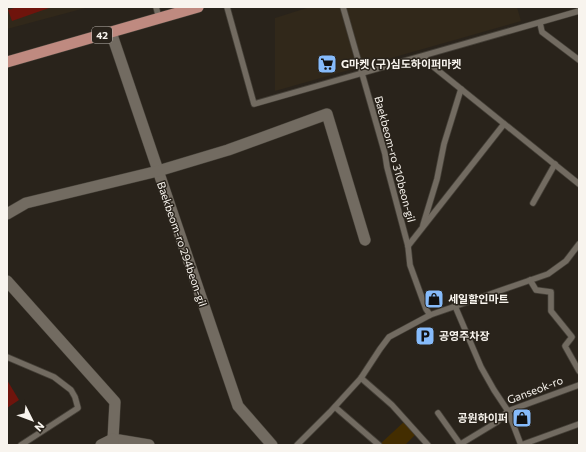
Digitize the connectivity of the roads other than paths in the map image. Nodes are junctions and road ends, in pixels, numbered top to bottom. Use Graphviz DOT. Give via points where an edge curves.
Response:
graph roads {
  1 [pos="156,7"];
  2 [pos="198,7"];
  3 [pos="227,7"];
  4 [pos="343,7"];
  5 [pos="579,11"];
  6 [pos="159,18"];
  7 [pos="540,22"];
  8 [pos="111,32"];
  9 [pos="424,56"];
  10 [pos="579,60"];
  11 [pos="7,62"];
  12 [pos="361,73"];
  13 [pos="461,89"];
  14 [pos="504,124"];
  15 [pos="555,164"];
  16 [pos="158,171"];
  17 [pos="579,184"];
  18 [pos="533,203"];
  19 [pos="7,214"];
  20 [pos="422,228"];
  21 [pos="365,240"];
  22 [pos="579,244"];
  23 [pos="408,246"];
  24 [pos="530,280"];
  25 [pos="7,281"];
  26 [pos="455,306"];
  27 [pos="430,315"];
  28 [pos="7,358"];
  29 [pos="579,371"];
  30 [pos="361,378"];
  31 [pos="579,385"];
  32 [pos="336,407"];
  33 [pos="508,410"];
  34 [pos="438,413"];
  35 [pos="579,424"];
  36 [pos="113,442"];
  37 [pos="521,444"];
  38 [pos="21,445"];
  39 [pos="100,445"];
  40 [pos="149,445"];
  41 [pos="272,445"];
  42 [pos="298,445"];
  43 [pos="379,445"];
  44 [pos="428,445"];
  45 [pos="460,445"];
  46 [pos="513,445"];
  1 -- 6 [label="lane"];
  2 -- 6 [label="main road, 42"];
  3 -- 12 [label="lane" via="254,104"];
  4 -- 12 [label="lane, Baekbeom-ro 310beon-gil"];
  5 -- 7 [label="lane"];
  6 -- 8 [label="main road, 42"];
  7 -- 9 [label="lane"];
  7 -- 10 [label="lane" via="542,32"];
  8 -- 11 [label="main road, 42"];
  8 -- 16 [label="street, Baekbeom-ro 294beon-gil"];
  9 -- 12 [label="lane"];
  9 -- 13 [label="lane"];
  12 -- 23 [label="lane, Baekbeom-ro 310beon-gil"];
  13 -- 14 [label="lane"];
  13 -- 20 [label="lane"];
  14 -- 15 [label="lane"];
  14 -- 20 [label="lane"];
  15 -- 17 [label="lane"];
  15 -- 18 [label="lane"];
  16 -- 19 [label="street" via="26,203"];
  16 -- 21 [label="street" via="228,150 327,114"];
  16 -- 41 [label="street, Baekbeom-ro 294beon-gil" via="238,406"];
  20 -- 23 [label="lane"];
  22 -- 24 [label="lane" via="566,261 548,274"];
  23 -- 27 [label="lane, Baekbeom-ro 310beon-gil" via="410,265"];
  24 -- 26 [label="lane"];
  24 -- 29 [label="lane" via="536,290 551,292 551,311 572,337 565,346"];
  25 -- 36 [label="street" via="115,402"];
  26 -- 27 [label="lane"];
  26 -- 33 [label="lane" via="481,367"];
  27 -- 30 [label="lane" via="389,337"];
  28 -- 38 [label="lane" via="54,378 71,390 78,408"];
  30 -- 32 [label="lane"];
  30 -- 44 [label="lane" via="392,405"];
  31 -- 33 [label="lane, Ganseok-ro"];
  32 -- 42 [label="lane"];
  32 -- 43 [label="lane"];
  33 -- 37 [label="lane"];
  33 -- 45 [label="lane, Ganseok-ro" via="497,422"];
  34 -- 45 [label="lane, Ganseok-ro"];
  35 -- 37 [label="lane"];
  36 -- 39 [label="street"];
  36 -- 40 [label="street"];
  37 -- 46 [label="lane"];
}
